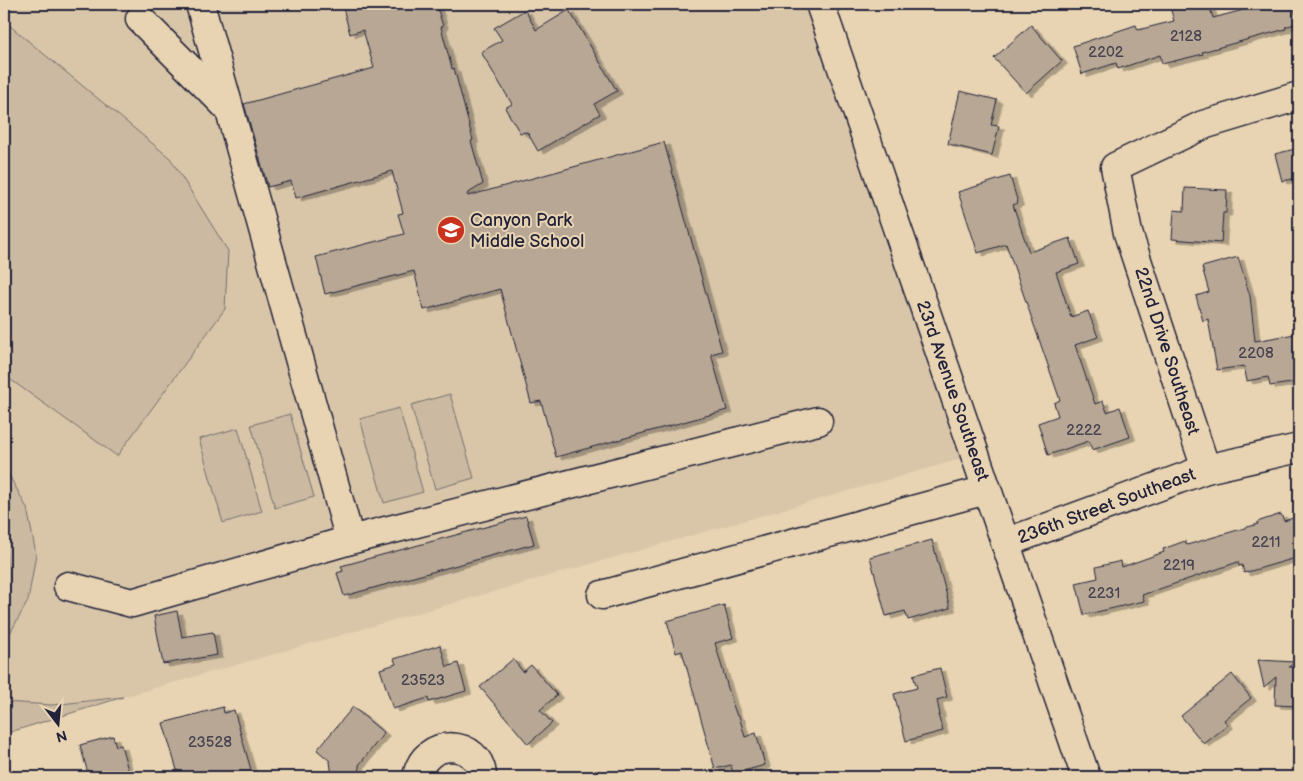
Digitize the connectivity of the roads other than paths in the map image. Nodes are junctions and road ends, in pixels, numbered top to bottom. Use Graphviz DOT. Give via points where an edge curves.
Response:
graph roads {
  1 [pos="200,4"];
  2 [pos="820,4"];
  3 [pos="140,20"];
  4 [pos="1299,96"];
  5 [pos="229,109"];
  6 [pos="818,421"];
  7 [pos="1299,448"];
  8 [pos="1206,469"];
  9 [pos="986,490"];
  10 [pos="350,540"];
  11 [pos="1005,543"];
  12 [pos="68,586"];
  13 [pos="602,595"];
  14 [pos="417,777"];
  15 [pos="482,777"];
  16 [pos="1086,777"];
  1 -- 5 [label="street"];
  2 -- 9 [label="street, 23rd Avenue Southeast"];
  3 -- 5 [label="street"];
  4 -- 8 [label="street, 22nd Drive Southeast" via="1203,125 1115,167 1128,233"];
  5 -- 10 [label="street"];
  6 -- 10 [label="street"];
  7 -- 8 [label="street, 236th Street Southeast"];
  8 -- 11 [label="street, 236th Street Southeast"];
  9 -- 11 [label="street, 23rd Avenue Southeast"];
  9 -- 13 [label="street"];
  10 -- 12 [label="street" via="132,603"];
  11 -- 16 [label="street, 23rd Avenue Southeast"];
  14 -- 15 [label="street" via="423,760 431,753 452,747 472,755 479,764"];
}
